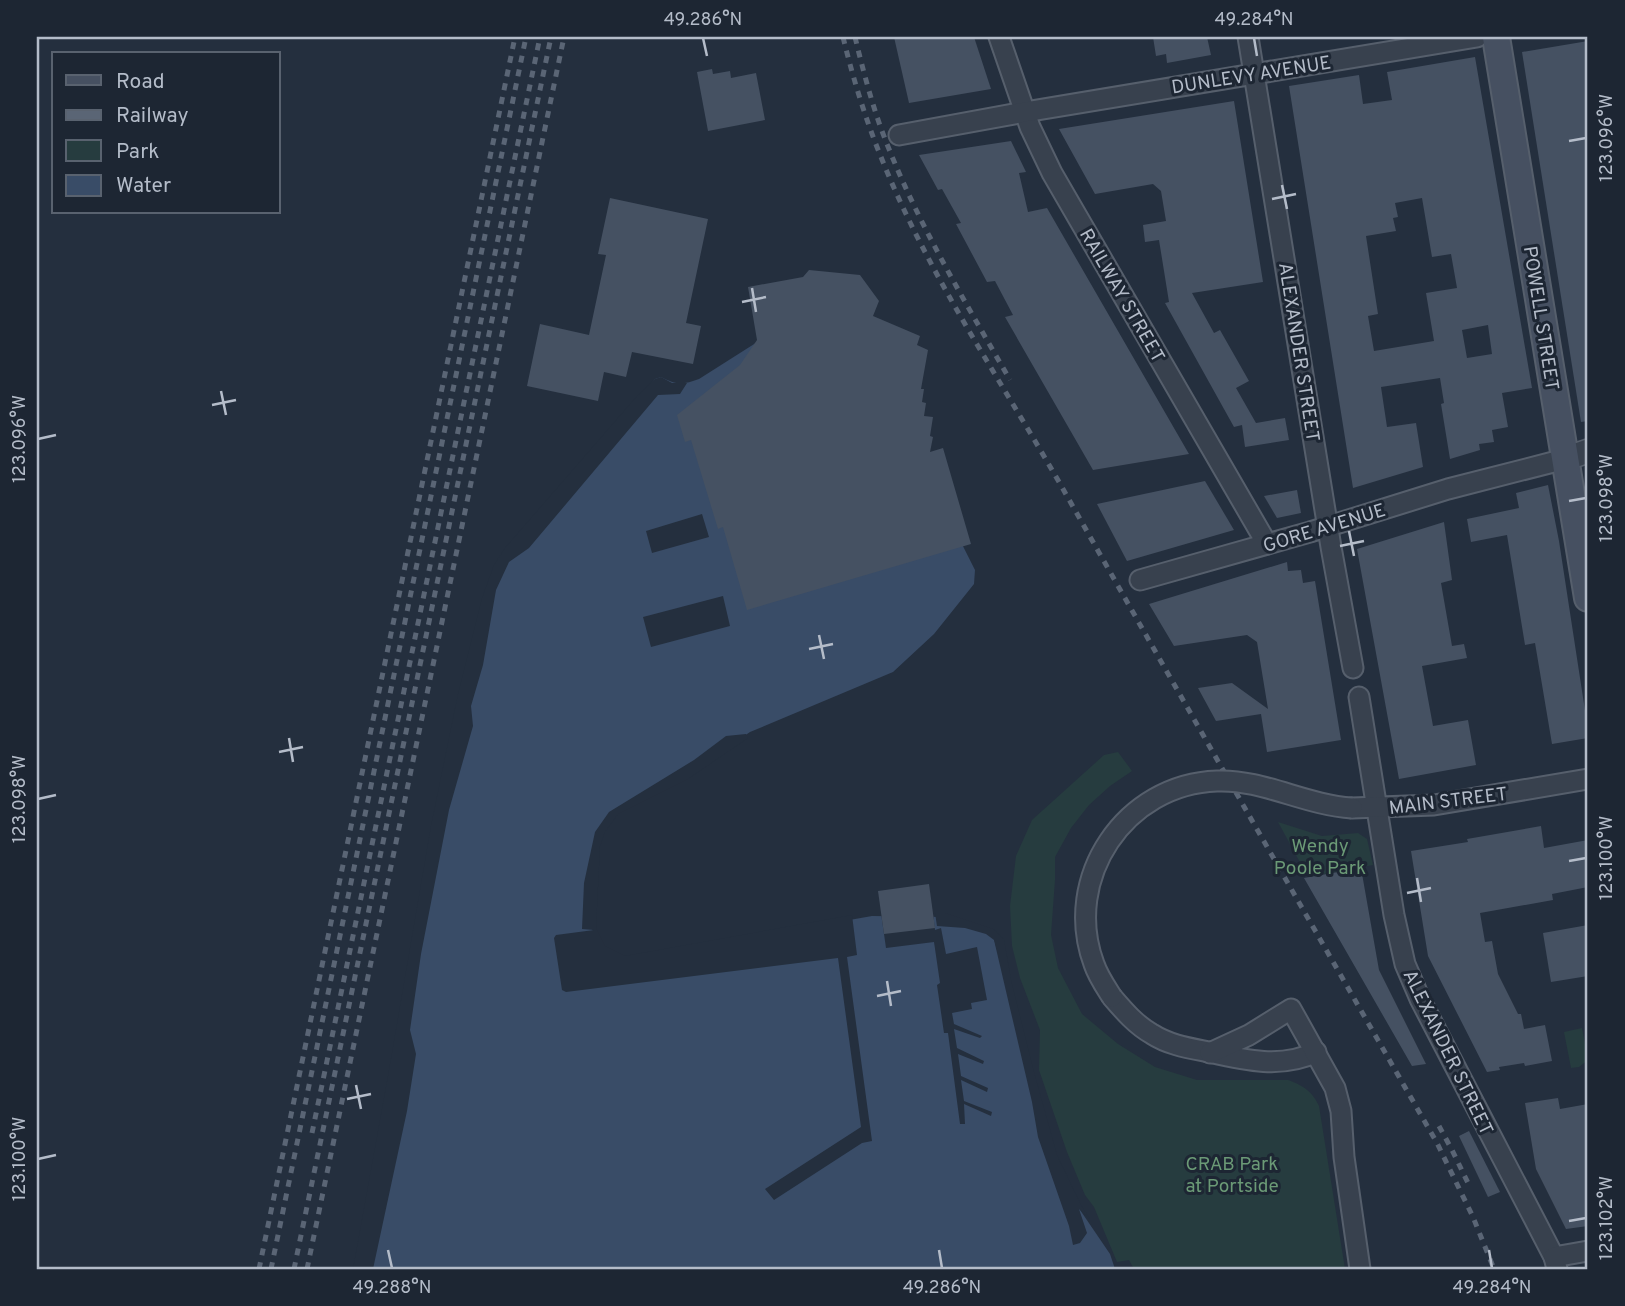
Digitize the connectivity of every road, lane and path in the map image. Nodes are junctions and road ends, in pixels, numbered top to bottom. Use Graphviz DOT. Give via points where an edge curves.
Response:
graph roads {
  1 [pos="999,37"];
  2 [pos="1248,37"];
  3 [pos="1476,37"];
  4 [pos="1496,37"];
  5 [pos="1254,74"];
  6 [pos="1025,111"];
  7 [pos="899,135"];
  8 [pos="1576,455"];
  9 [pos="1328,526"];
  10 [pos="1267,544"];
  11 [pos="1140,580"];
  12 [pos="1588,598"];
  13 [pos="1353,668"];
  14 [pos="1359,697"];
  15 [pos="1588,779"];
  16 [pos="1378,808"];
  17 [pos="1316,1052"];
  18 [pos="1210,1053"];
  19 [pos="1588,1251"];
  20 [pos="1556,1263"];
  21 [pos="1360,1269"];
  1 -- 6 [label="street, RAILWAY STREET"];
  2 -- 5 [label="street, ALEXANDER STREET"];
  3 -- 5 [label="street, DUNLEVY AVENUE"];
  4 -- 8 [label="main road, POWELL STREET"];
  5 -- 6 [label="street, DUNLEVY AVENUE"];
  5 -- 9 [label="street, ALEXANDER STREET"];
  6 -- 7 [label="street, DUNLEVY AVENUE"];
  6 -- 10 [label="street, RAILWAY STREET" via="1052,173"];
  8 -- 9 [label="street, GORE AVENUE"];
  8 -- 12 [label="main road, POWELL STREET"];
  9 -- 10 [label="street, GORE AVENUE"];
  9 -- 13 [label="street, ALEXANDER STREET"];
  10 -- 11 [label="street, GORE AVENUE"];
  14 -- 16 [label="street, ALEXANDER STREET"];
  15 -- 16 [label="street, MAIN STREET" via="1434,805"];
  16 -- 18 [label="street, MAIN STREET, bridge" via="1333,807 1254,784 1200,783 1138,809 1103,850 1090,881 1086,916 1089,947 1101,979 1140,1026 1175,1044"];
  16 -- 20 [label="street, ALEXANDER STREET" via="1393,909 1411,981"];
  17 -- 18 [label="street, MAIN STREET" via="1269,1062"];
  17 -- 18 [label="street" via="1291,1009"];
  17 -- 21 [label="street" via="1341,1111"];
  19 -- 20 [label="street"];
}
